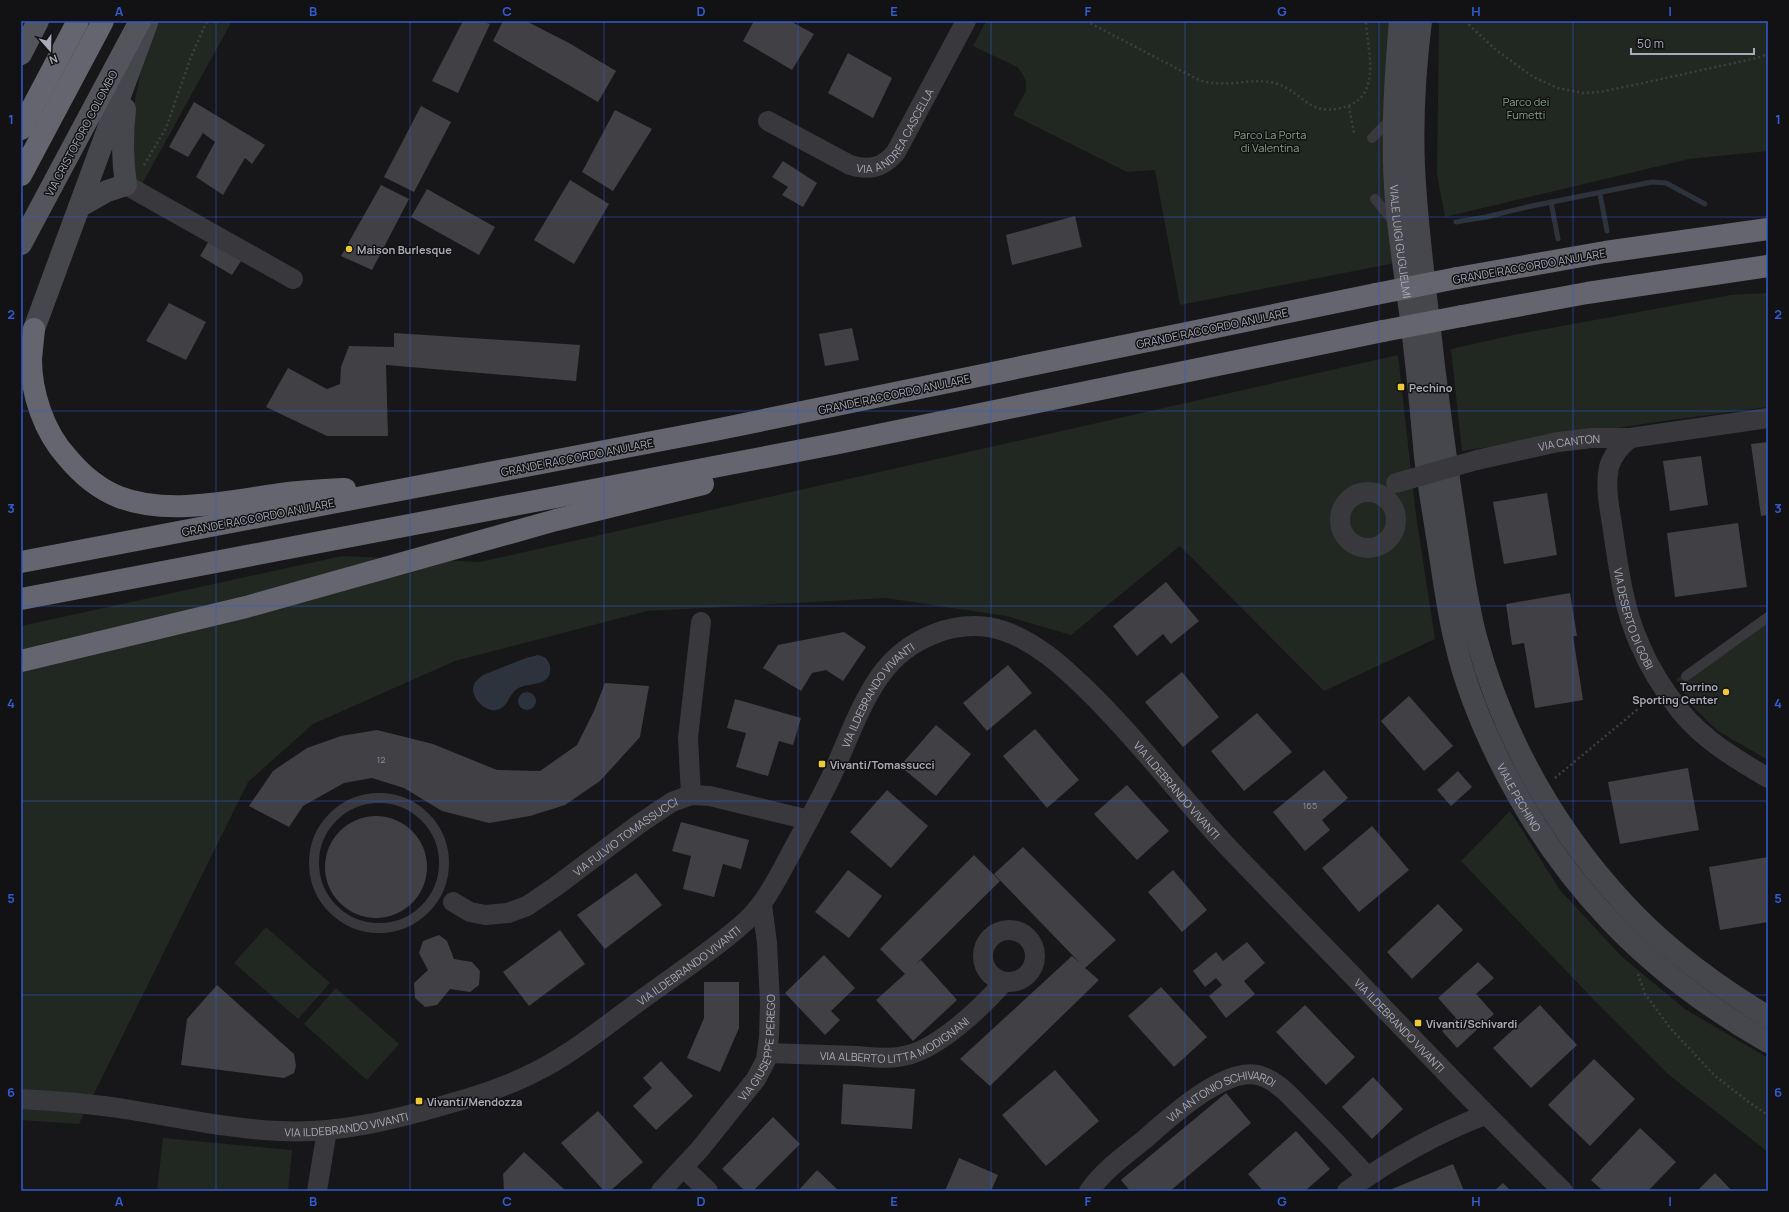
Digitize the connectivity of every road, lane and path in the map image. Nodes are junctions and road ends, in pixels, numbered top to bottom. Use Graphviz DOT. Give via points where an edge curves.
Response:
graph roads {
  1 [pos="38,21"];
  2 [pos="78,21"];
  3 [pos="103,21"];
  4 [pos="140,21"];
  5 [pos="148,21"];
  6 [pos="207,21"];
  7 [pos="966,21"];
  8 [pos="1086,21"];
  9 [pos="1366,21"];
  10 [pos="1400,21"];
  11 [pos="1421,21"];
  12 [pos="1465,21"];
  13 [pos="21,54"];
  14 [pos="1768,54"];
  15 [pos="129,75"];
  16 [pos="1348,106"];
  17 [pos="1395,115"];
  18 [pos="768,121"];
  19 [pos="21,129"];
  20 [pos="1354,133"];
  21 [pos="1372,138"];
  22 [pos="21,175"];
  23 [pos="128,186"];
  24 [pos="1375,199"];
  25 [pos="79,207"];
  26 [pos="1400,229"];
  27 [pos="1768,229"];
  28 [pos="21,244"];
  29 [pos="1768,266"];
  30 [pos="294,279"];
  31 [pos="34,329"];
  32 [pos="21,360"];
  33 [pos="1768,418"];
  34 [pos="1630,438"];
  35 [pos="834,444"];
  36 [pos="1435,457"];
  37 [pos="414,488"];
  38 [pos="1377,493"];
  39 [pos="21,562"];
  40 [pos="21,599"];
  41 [pos="1768,617"];
  42 [pos="701,622"];
  43 [pos="21,661"];
  44 [pos="1686,676"];
  45 [pos="1664,688"];
  46 [pos="1768,778"];
  47 [pos="1541,790"];
  48 [pos="691,795"];
  49 [pos="809,820"];
  50 [pos="445,897"];
  51 [pos="762,904"];
  52 [pos="1638,973"];
  53 [pos="1004,982"];
  54 [pos="1768,1017"];
  55 [pos="1768,1042"];
  56 [pos="768,1053"];
  57 [pos="21,1100"];
  58 [pos="1485,1114"];
  59 [pos="1768,1115"];
  60 [pos="327,1130"];
  61 [pos="684,1168"];
  62 [pos="1367,1176"];
  63 [pos="317,1191"];
  64 [pos="661,1191"];
  65 [pos="708,1191"];
  66 [pos="1089,1191"];
  67 [pos="1346,1191"];
  68 [pos="1563,1191"];
  1 -- 13 [label="main road"];
  2 -- 19 [label="highway"];
  3 -- 22 [label="highway"];
  4 -- 28 [label="main road, VIA CRISTOFORO COLOMBO"];
  5 -- 15 [label="street"];
  6 -- 23 [label="path" via="191,57 166,128"];
  7 -- 18 [label="street, VIA ANDREA CASCELLA" via="896,152 883,164 864,169 850,165"];
  8 -- 16 [label="path" via="1199,80 1214,84 1272,82 1289,88 1316,108 1333,110"];
  9 -- 16 [label="path" via="1370,77 1362,94"];
  10 -- 17 [label="street, VIALE LUIGI GUGLIELMI"];
  11 -- 36 [label="street, VIALE LUIGI GUGLIELMI" via="1414,106 1414,164"];
  12 -- 14 [label="path" via="1496,50 1533,77 1558,88 1583,93 1643,83"];
  15 -- 23 [label="street" via="122,138 122,156"];
  15 -- 25 [label="street"];
  16 -- 20 [label="path"];
  17 -- 21 [label="lane"];
  17 -- 26 [label="street, VIALE LUIGI GUGLIELMI" via="1396,198"];
  23 -- 25 [label="street" via="107,191"];
  23 -- 30 [label="street"];
  24 -- 26 [label="lane"];
  25 -- 31 [label="street"];
  26 -- 36 [label="street, VIALE LUIGI GUGLIELMI" via="1415,352"];
  27 -- 37 [label="highway, GRANDE RACCORDO ANULARE, bridge" via="1604,252 1457,278 905,392"];
  29 -- 35 [label="highway, bridge" via="1587,293 1383,330"];
  31 -- 32 [label="main road"];
  31 -- 37 [label="highway" via="32,375 36,397 49,431 63,454 79,471 106,491 119,497 153,505 181,505 324,490"];
  33 -- 34 [label="street, VIA CANTON"];
  34 -- 38 [label="street, VIA CANTON, bridge" via="1592,438 1558,442 1477,460 1396,483"];
  34 -- 45 [label="street, VIA DESERTO DI GOBI" via="1617,451 1610,467 1609,507 1630,617 1642,650"];
  35 -- 40 [label="highway"];
  35 -- 43 [label="highway" via="715,481 556,520 246,607"];
  36 -- 47 [label="street, VIALE PECHINO" via="1476,638 1504,718"];
  36 -- 55 [label="street, VIALE PECHINO" via="1450,618 1456,647 1485,729 1523,805 1562,866 1626,938 1696,997"];
  37 -- 39 [label="highway, GRANDE RACCORDO ANULARE"];
  41 -- 44 [label="lane"];
  42 -- 48 [label="street" via="688,738"];
  45 -- 46 [label="street, VIA DESERTO DI GOBI" via="1703,735"];
  45 -- 47 [label="path"];
  47 -- 54 [label="street, VIALE PECHINO" via="1594,870 1639,919 1702,972"];
  48 -- 49 [label="street, VIA FULVIO TOMASSUCCI" via="710,796"];
  48 -- 50 [label="street, VIA FULVIO TOMASSUCCI" via="672,802 639,824 560,884 526,906 508,912 485,915 470,912"];
  49 -- 51 [label="street, VIA ILDEBRANDO VIVANTI"];
  49 -- 58 [label="street, VIA ILDEBRANDO VIVANTI" via="866,698 882,673 900,654 924,638 956,628 987,627 1014,635 1048,656 1103,706 1143,748 1224,843"];
  50 -- 50 [label="lane" via="397,928 362,928 332,911 315,881 315,847 332,817 362,799 396,799 426,816 444,846"];
  51 -- 56 [label="street, VIA GIUSEPPE PEREGO" via="770,1003"];
  51 -- 60 [label="street, VIA ILDEBRANDO VIVANTI" via="753,916 724,939 576,1047 532,1074 490,1091 419,1113 367,1125"];
  52 -- 59 [label="path" via="1645,994 1671,1029 1715,1076"];
  53 -- 56 [label="street, VIA ALBERTO LITTA MODIGNANI" via="982,1005 938,1041 908,1055 888,1058"];
  56 -- 61 [label="street, VIA GIUSEPPE PEREGO" via="756,1080"];
  57 -- 60 [label="street, VIA ILDEBRANDO VIVANTI" via="103,1106 256,1130"];
  58 -- 62 [label="street" via="1438,1134"];
  58 -- 68 [label="street, VIA ILDEBRANDO VIVANTI"];
  60 -- 63 [label="street"];
  61 -- 64 [label="street, VIA GIUSEPPE PEREGO"];
  61 -- 65 [label="street"];
  62 -- 66 [label="street, VIA ANTONIO SCHIVARDI" via="1284,1091 1264,1077 1252,1074 1225,1081 1196,1097 1110,1167"];
  62 -- 67 [label="street"];
}
